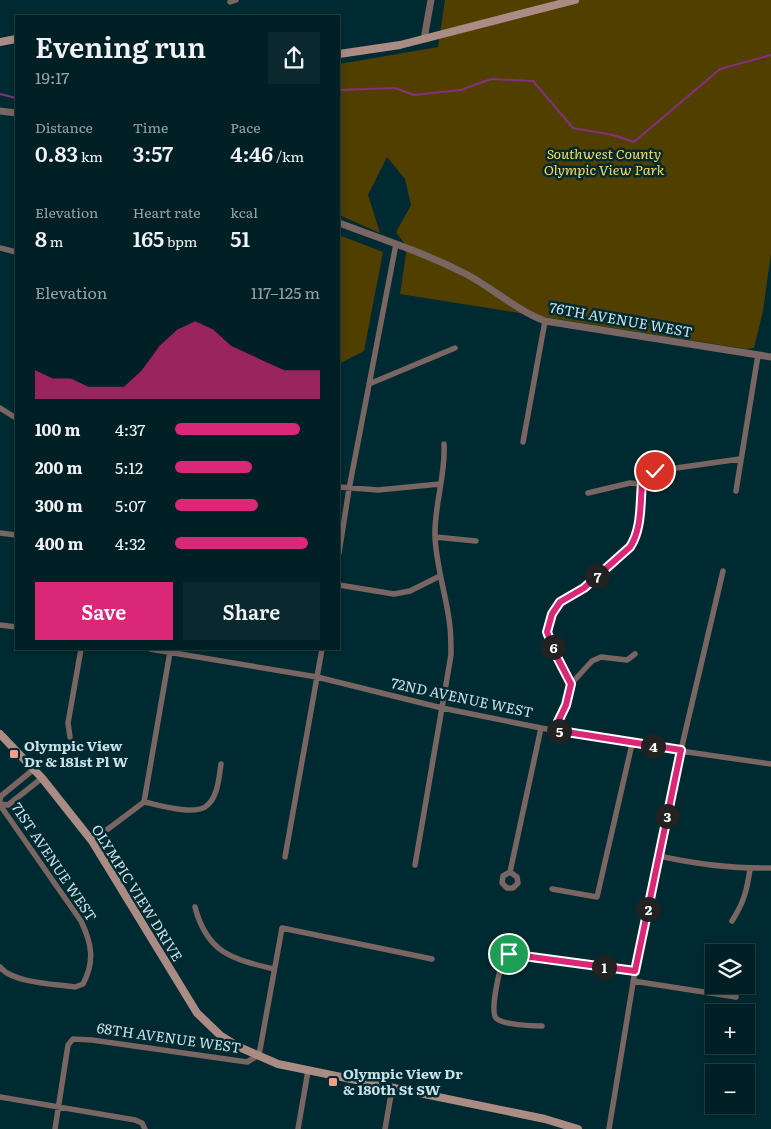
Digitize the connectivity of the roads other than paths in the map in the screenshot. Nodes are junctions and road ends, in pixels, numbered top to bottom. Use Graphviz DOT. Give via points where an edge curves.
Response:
graph roads {
  1 [pos="431,0"];
  2 [pos="575,0"];
  3 [pos="15,39"];
  4 [pos="424,39"];
  5 [pos="0,42"];
  6 [pos="340,54"];
  7 [pos="0,110"];
  8 [pos="15,113"];
  9 [pos="340,223"];
  10 [pos="396,244"];
  11 [pos="0,248"];
  12 [pos="15,252"];
  13 [pos="545,321"];
  14 [pos="455,348"];
  15 [pos="758,355"];
  16 [pos="771,358"];
  17 [pos="369,384"];
  18 [pos="0,408"];
  19 [pos="15,417"];
  20 [pos="523,442"];
  21 [pos="444,444"];
  22 [pos="740,459"];
  23 [pos="440,484"];
  24 [pos="642,484"];
  25 [pos="340,487"];
  26 [pos="349,489"];
  27 [pos="736,491"];
  28 [pos="588,493"];
  29 [pos="0,533"];
  30 [pos="15,535"];
  31 [pos="435,537"];
  32 [pos="476,541"];
  33 [pos="340,547"];
  34 [pos="723,571"];
  35 [pos="440,576"];
  36 [pos="340,585"];
  37 [pos="0,625"];
  38 [pos="15,627"];
  39 [pos="80,650"];
  40 [pos="157,650"];
  41 [pos="322,650"];
  42 [pos="170,652"];
  43 [pos="635,654"];
  44 [pos="317,677"];
  45 [pos="571,684"];
  46 [pos="442,708"];
  47 [pos="541,728"];
  48 [pos="554,730"];
  49 [pos="0,734"];
  50 [pos="70,737"];
  51 [pos="632,744"];
  52 [pos="681,750"];
  53 [pos="221,764"];
  54 [pos="771,764"];
  55 [pos="34,769"];
  56 [pos="42,778"];
  57 [pos="0,800"];
  58 [pos="144,802"];
  59 [pos="0,804"];
  60 [pos="92,841"];
  61 [pos="659,856"];
  62 [pos="285,857"];
  63 [pos="415,865"];
  64 [pos="771,868"];
  65 [pos="750,869"];
  66 [pos="510,872"];
  67 [pos="552,889"];
  68 [pos="195,907"];
  69 [pos="732,921"];
  70 [pos="432,959"];
  71 [pos="0,966"];
  72 [pos="274,969"];
  73 [pos="635,971"];
  74 [pos="633,981"];
  75 [pos="736,997"];
  76 [pos="542,1026"];
  77 [pos="259,1055"];
  78 [pos="308,1071"];
  79 [pos="392,1089"];
  80 [pos="0,1097"];
  81 [pos="59,1106"];
  82 [pos="55,1129"];
  83 [pos="145,1129"];
  84 [pos="298,1129"];
  85 [pos="385,1129"];
  86 [pos="578,1129"];
  87 [pos="610,1129"];
  1 -- 4 [label="street"];
  2 -- 4 [label="main road"];
  3 -- 5 [label="main road"];
  4 -- 6 [label="main road"];
  7 -- 8 [label="street"];
  9 -- 10 [label="street, 76TH AVENUE WEST"];
  10 -- 13 [label="street, 76TH AVENUE WEST" via="469,276 517,308"];
  10 -- 17 [label="street"];
  11 -- 12 [label="street"];
  13 -- 15 [label="street, 76TH AVENUE WEST"];
  13 -- 20 [label="street"];
  14 -- 17 [label="street"];
  15 -- 16 [label="street, 76TH AVENUE WEST"];
  15 -- 22 [label="street"];
  17 -- 26 [label="street"];
  18 -- 19 [label="street"];
  21 -- 23 [label="street"];
  22 -- 24 [label="street" via="655,471"];
  22 -- 27 [label="street"];
  23 -- 26 [label="street" via="378,490"];
  23 -- 31 [label="street"];
  24 -- 28 [label="street" via="630,483"];
  24 -- 45 [label="street" via="638,527 630,547 584,588 560,602 552,614 547,632"];
  25 -- 26 [label="street"];
  26 -- 33 [label="street"];
  29 -- 30 [label="street"];
  31 -- 32 [label="street"];
  31 -- 35 [label="street"];
  34 -- 52 [label="street"];
  35 -- 36 [label="street" via="410,591 394,594"];
  35 -- 46 [label="street" via="450,627 451,654"];
  37 -- 38 [label="street"];
  39 -- 50 [label="street" via="68,723"];
  40 -- 42 [label="street, 72ND AVENUE WEST"];
  41 -- 44 [label="street"];
  42 -- 44 [label="street, 72ND AVENUE WEST"];
  42 -- 58 [label="street"];
  43 -- 45 [label="street" via="627,660 601,657 592,661"];
  44 -- 46 [label="street, 72ND AVENUE WEST"];
  44 -- 62 [label="street"];
  45 -- 48 [label="street" via="566,705"];
  46 -- 47 [label="street, 72ND AVENUE WEST"];
  46 -- 63 [label="street"];
  47 -- 48 [label="street, 72ND AVENUE WEST"];
  47 -- 66 [label="street"];
  48 -- 51 [label="street, 72ND AVENUE WEST"];
  49 -- 55 [label="main road, OLYMPIC VIEW DRIVE"];
  51 -- 52 [label="street, 72ND AVENUE WEST"];
  51 -- 67 [label="street" via="597,897"];
  52 -- 54 [label="street, 72ND AVENUE WEST"];
  52 -- 61 [label="street"];
  53 -- 58 [label="street" via="216,790 206,806 176,809"];
  55 -- 56 [label="main road, OLYMPIC VIEW DRIVE"];
  55 -- 57 [label="street"];
  56 -- 59 [label="street" via="8,805"];
  56 -- 60 [label="main road, OLYMPIC VIEW DRIVE"];
  58 -- 60 [label="street"];
  59 -- 71 [label="street, 71ST AVENUE WEST" via="81,921 91,955 83,984 76,987 15,977"];
  60 -- 77 [label="main road, OLYMPIC VIEW DRIVE" via="198,1013 222,1036"];
  61 -- 65 [label="street" via="699,865"];
  61 -- 73 [label="street"];
  64 -- 65 [label="street"];
  65 -- 69 [label="street" via="747,892"];
  68 -- 72 [label="street" via="199,924 225,954"];
  70 -- 72 [label="street" via="282,928"];
  72 -- 77 [label="street"];
  73 -- 74 [label="street"];
  73 -- 76 [label="street" via="509,954 500,974 493,1011 496,1018"];
  74 -- 75 [label="street"];
  74 -- 87 [label="street"];
  77 -- 78 [label="main road, OLYMPIC VIEW DRIVE" via="278,1064"];
  77 -- 81 [label="street, 68TH AVENUE WEST" via="247,1062 73,1039 68,1045"];
  78 -- 79 [label="main road, OLYMPIC VIEW DRIVE"];
  78 -- 84 [label="street"];
  79 -- 85 [label="street"];
  79 -- 86 [label="main road, OLYMPIC VIEW DRIVE" via="546,1119"];
  80 -- 81 [label="street"];
  81 -- 82 [label="street"];
  81 -- 83 [label="street" via="135,1120"];
}
